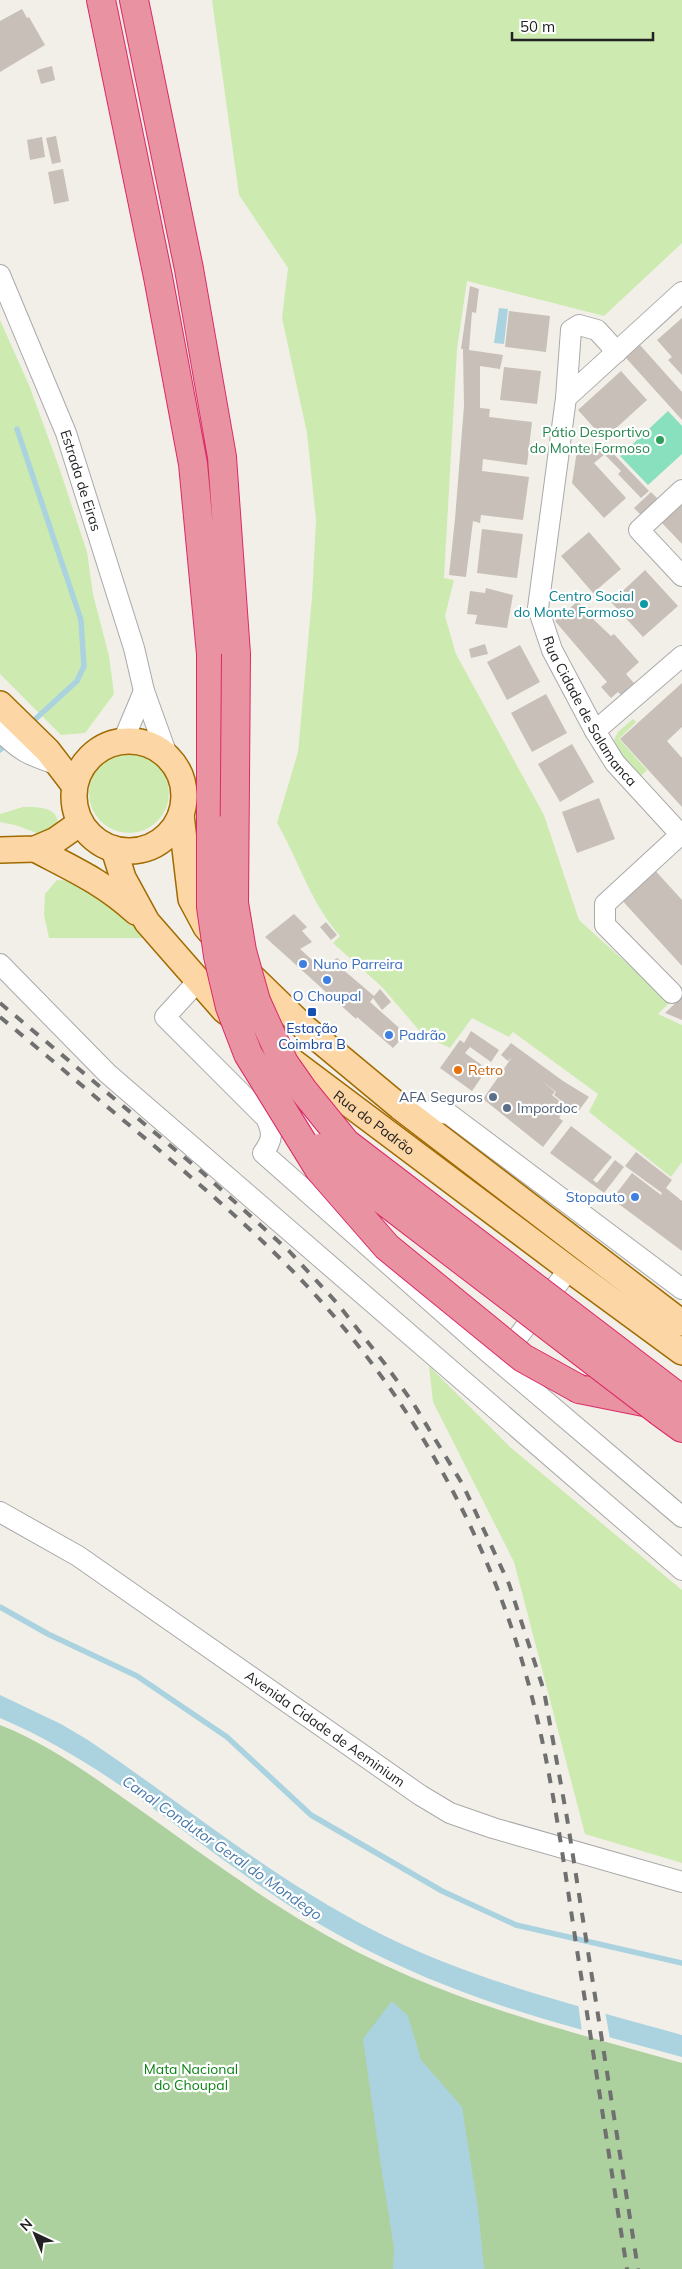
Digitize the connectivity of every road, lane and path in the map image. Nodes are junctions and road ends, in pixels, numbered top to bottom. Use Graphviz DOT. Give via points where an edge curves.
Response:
graph roads {
  1 [pos="101,0"];
  2 [pos="134,0"];
  3 [pos="0,275"];
  4 [pos="682,292"];
  5 [pos="617,352"];
  6 [pos="566,398"];
  7 [pos="682,490"];
  8 [pos="682,576"];
  9 [pos="223,654"];
  10 [pos="682,656"];
  11 [pos="144,691"];
  12 [pos="0,704"];
  13 [pos="0,731"];
  14 [pos="595,731"];
  15 [pos="123,741"];
  16 [pos="43,753"];
  17 [pos="167,755"];
  18 [pos="87,760"];
  19 [pos="74,785"];
  20 [pos="181,815"];
  21 [pos="80,823"];
  22 [pos="681,835"];
  23 [pos="108,847"];
  24 [pos="0,850"];
  25 [pos="44,854"];
  26 [pos="147,922"];
  27 [pos="0,964"];
  28 [pos="198,981"];
  29 [pos="672,992"];
  30 [pos="281,1104"];
  31 [pos="400,1107"];
  32 [pos="569,1270"];
  33 [pos="682,1289"];
  34 [pos="682,1323"];
  35 [pos="682,1352"];
  36 [pos="499,1361"];
  37 [pos="682,1400"];
  38 [pos="682,1410"];
  39 [pos="682,1428"];
  40 [pos="0,1512"];
  41 [pos="682,1517"];
  42 [pos="682,1570"];
  43 [pos="682,1882"];
  1 -- 9 [label="highway" via="193,464"];
  2 -- 9 [label="highway" via="189,269 222,457"];
  3 -- 11 [label="street, Estrada de Eiras" via="66,433 134,648"];
  4 -- 5 [label="street"];
  5 -- 6 [label="street"];
  5 -- 6 [label="street, Rua Cidade de Salamanca" via="598,330 578,325 571,330"];
  6 -- 14 [label="street, Rua Cidade de Salamanca" via="538,608 552,650"];
  7 -- 8 [label="street" via="639,530"];
  9 -- 30 [label="highway, bridge" via="211,907 230,1007 248,1054"];
  9 -- 37 [label="highway, bridge" via="234,903 242,951 256,1001 284,1062 346,1143"];
  10 -- 14 [label="street"];
  11 -- 15 [label="street"];
  11 -- 17 [label="street, Estrada de Eiras"];
  12 -- 16 [label="main road"];
  13 -- 16 [label="street" via="17,748"];
  14 -- 22 [label="street, Rua Cidade de Salamanca" via="615,763"];
  15 -- 17 [label="main road" via="139,741"];
  15 -- 18 [label="main road" via="108,745"];
  16 -- 18 [label="main road"];
  16 -- 19 [label="main road"];
  17 -- 20 [label="main road" via="184,783"];
  18 -- 19 [label="main road"];
  19 -- 21 [label="main road" via="74,810"];
  20 -- 23 [label="main road" via="162,842 130,852"];
  20 -- 31 [label="main road, Rua do Padrão" via="191,899 206,928 253,980"];
  21 -- 23 [label="main road" via="90,836"];
  21 -- 25 [label="main road" via="56,840"];
  22 -- 29 [label="street" via="605,904 605,925"];
  23 -- 25 [label="main road"];
  23 -- 26 [label="main road, Rua do Padrão"];
  24 -- 25 [label="main road"];
  25 -- 26 [label="main road" via="111,890"];
  26 -- 28 [label="main road, Rua do Padrão"];
  27 -- 42 [label="street" via="107,1073"];
  28 -- 32 [label="main road, Rua do Padrão" via="224,1010"];
  28 -- 36 [label="street" via="165,1017 266,1118 272,1131 270,1144 263,1153"];
  30 -- 38 [label="highway, bridge" via="319,1169 387,1247 523,1358 579,1388"];
  30 -- 39 [label="highway, bridge" via="332,1160"];
  31 -- 33 [label="street, Rua do Padrão" via="449,1114"];
  31 -- 34 [label="main road, Rua do Padrão"];
  32 -- 35 [label="main road, Rua do Padrão"];
  32 -- 36 [label="street"];
  36 -- 41 [label="street"];
  40 -- 43 [label="street, Avenida Cidade de Aeminium" via="85,1561 412,1790 450,1813"];
}
